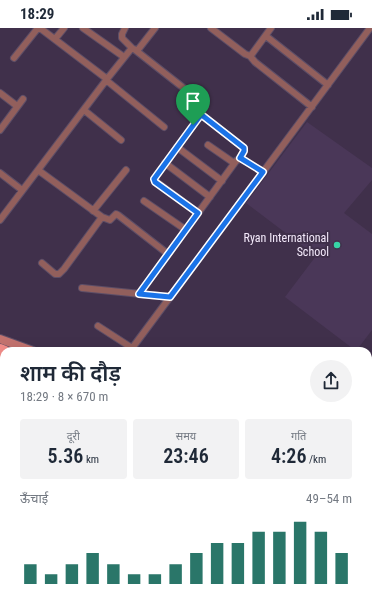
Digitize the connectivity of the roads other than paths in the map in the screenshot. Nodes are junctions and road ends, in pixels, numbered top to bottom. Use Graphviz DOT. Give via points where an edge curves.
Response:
graph roads {
  1 [pos="39,28"];
  2 [pos="64,28"];
  3 [pos="83,28"];
  4 [pos="125,28"];
  5 [pos="155,28"];
  6 [pos="211,28"];
  7 [pos="271,28"];
  8 [pos="370,28"];
  9 [pos="266,36"];
  10 [pos="55,39"];
  11 [pos="135,50"];
  12 [pos="250,56"];
  13 [pos="124,57"];
  14 [pos="14,58"];
  15 [pos="107,79"];
  16 [pos="328,85"];
  17 [pos="0,93"];
  18 [pos="195,97"];
  19 [pos="23,99"];
  20 [pos="17,106"];
  21 [pos="312,107"];
  22 [pos="84,110"];
  23 [pos="164,127"];
  24 [pos="0,129"];
  25 [pos="121,140"];
  26 [pos="208,144"];
  27 [pos="177,147"];
  28 [pos="240,158"];
  29 [pos="165,163"];
  30 [pos="234,163"];
  31 [pos="38,170"];
  32 [pos="126,170"];
  33 [pos="263,172"];
  34 [pos="0,173"];
  35 [pos="222,181"];
  36 [pos="22,190"];
  37 [pos="210,197"];
  38 [pos="144,201"];
  39 [pos="93,211"];
  40 [pos="198,213"];
  41 [pos="102,217"];
  42 [pos="0,220"];
  43 [pos="186,230"];
  44 [pos="168,254"];
  45 [pos="42,263"];
  46 [pos="82,288"];
  47 [pos="139,294"];
  48 [pos="170,297"];
  49 [pos="98,326"];
  50 [pos="0,339"];
  51 [pos="22,347"];
  52 [pos="127,347"];
  53 [pos="133,347"];
  1 -- 10 [label="street"];
  1 -- 14 [label="street"];
  2 -- 10 [label="street"];
  3 -- 13 [label="street"];
  4 -- 11 [label="street" via="122,38"];
  5 -- 11 [label="street"];
  6 -- 12 [label="street"];
  7 -- 9 [label="street"];
  8 -- 16 [label="street"];
  9 -- 12 [label="street"];
  9 -- 16 [label="street"];
  10 -- 15 [label="street"];
  11 -- 13 [label="street" via="128,51"];
  11 -- 18 [label="street"];
  12 -- 21 [label="street"];
  13 -- 15 [label="street"];
  15 -- 22 [label="street"];
  15 -- 23 [label="street"];
  16 -- 21 [label="street"];
  17 -- 20 [label="street"];
  19 -- 20 [label="street"];
  20 -- 24 [label="street"];
  21 -- 33 [label="street"];
  22 -- 25 [label="street"];
  22 -- 31 [label="street"];
  26 -- 30 [label="street"];
  27 -- 28 [label="street" via="202,116 244,148"];
  27 -- 29 [label="street"];
  27 -- 35 [label="street"];
  28 -- 30 [label="street"];
  28 -- 33 [label="street"];
  29 -- 37 [label="street"];
  29 -- 40 [label="street" via="154,180"];
  30 -- 35 [label="street"];
  31 -- 36 [label="street"];
  31 -- 39 [label="street"];
  32 -- 39 [label="street"];
  33 -- 48 [label="street"];
  34 -- 36 [label="street"];
  35 -- 37 [label="street"];
  36 -- 42 [label="street"];
  37 -- 40 [label="street"];
  38 -- 43 [label="street"];
  39 -- 41 [label="street"];
  40 -- 43 [label="street"];
  41 -- 44 [label="street" via="110,220 118,215"];
  41 -- 45 [label="street" via="59,274 55,274"];
  43 -- 44 [label="street"];
  44 -- 47 [label="street"];
  46 -- 47 [label="street"];
  47 -- 48 [label="street"];
  48 -- 53 [label="street"];
  49 -- 52 [label="street"];
  50 -- 51 [label="main road"];
}
